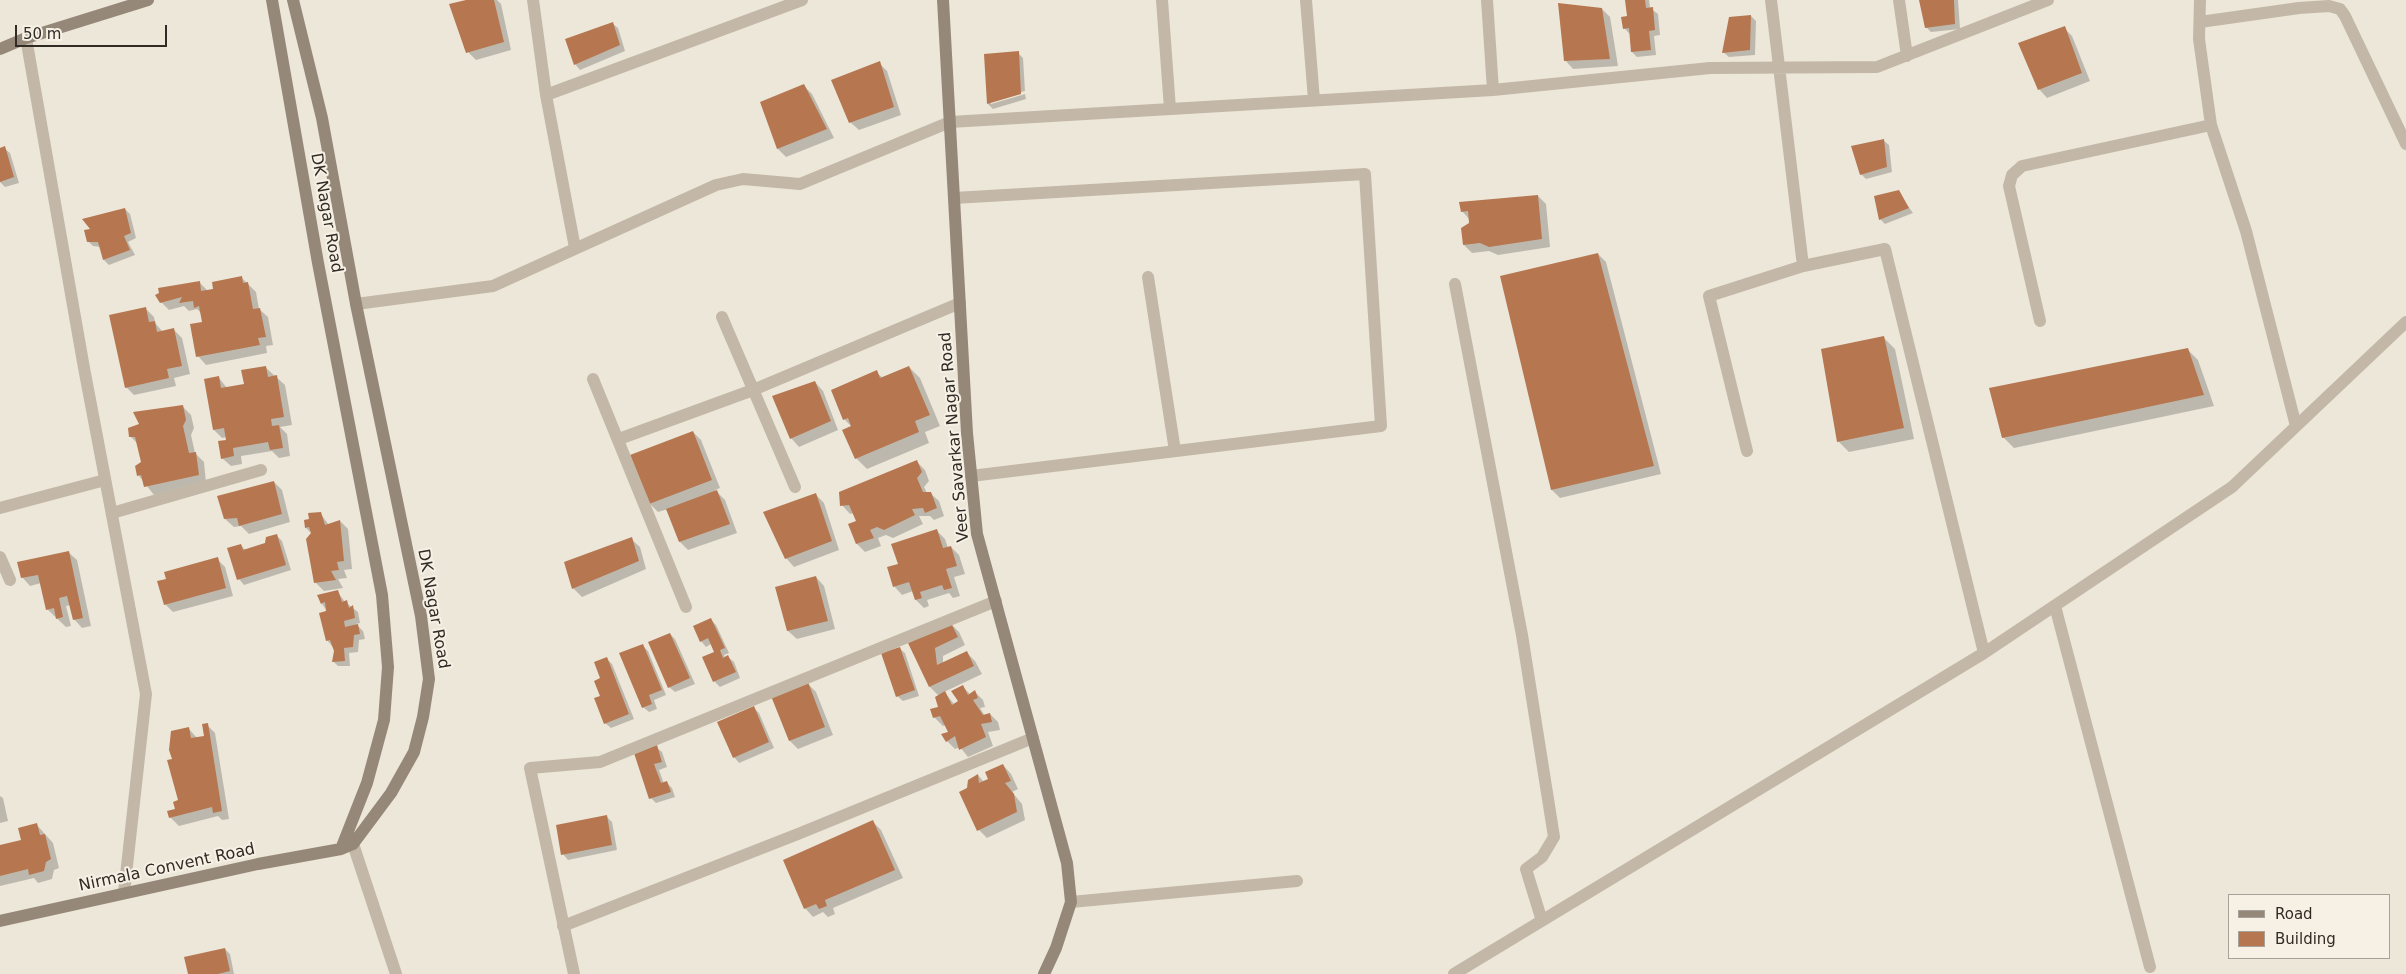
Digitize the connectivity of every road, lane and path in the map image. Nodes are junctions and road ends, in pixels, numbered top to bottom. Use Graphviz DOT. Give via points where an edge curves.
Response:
graph roads {
  1 [pos="148,0"];
  2 [pos="272,0"];
  3 [pos="293,0"];
  4 [pos="533,0"];
  5 [pos="802,0"];
  6 [pos="943,0"];
  7 [pos="1162,0"];
  8 [pos="1306,0"];
  9 [pos="1487,0"];
  10 [pos="1772,0"];
  11 [pos="1899,0"];
  12 [pos="2048,0"];
  13 [pos="2200,0"];
  14 [pos="2020,6"];
  15 [pos="2200,22"];
  16 [pos="26,38"];
  17 [pos="0,49"];
  18 [pos="1906,56"];
  19 [pos="1779,68"];
  20 [pos="1493,90"];
  21 [pos="546,94"];
  22 [pos="1314,100"];
  23 [pos="1170,109"];
  24 [pos="950,122"];
  25 [pos="2211,125"];
  26 [pos="2406,144"];
  27 [pos="954,198"];
  28 [pos="575,248"];
  29 [pos="1803,266"];
  30 [pos="1148,277"];
  31 [pos="1455,284"];
  32 [pos="960,303"];
  33 [pos="356,304"];
  34 [pos="722,317"];
  35 [pos="2040,321"];
  36 [pos="2406,322"];
  37 [pos="593,379"];
  38 [pos="753,390"];
  39 [pos="2296,426"];
  40 [pos="619,439"];
  41 [pos="1175,451"];
  42 [pos="1747,451"];
  43 [pos="261,470"];
  44 [pos="972,476"];
  45 [pos="105,480"];
  46 [pos="795,487"];
  47 [pos="0,508"];
  48 [pos="112,513"];
  49 [pos="0,557"];
  50 [pos="10,580"];
  51 [pos="996,601"];
  52 [pos="2055,606"];
  53 [pos="686,608"];
  54 [pos="1984,653"];
  55 [pos="1033,738"];
  56 [pos="353,844"];
  57 [pos="341,849"];
  58 [pos="1297,881"];
  59 [pos="124,893"];
  60 [pos="1071,902"];
  61 [pos="0,921"];
  62 [pos="1542,921"];
  63 [pos="564,926"];
  64 [pos="2150,967"];
  65 [pos="396,974"];
  66 [pos="574,974"];
  67 [pos="1044,974"];
  68 [pos="1454,974"];
  1 -- 16 [label="main road"];
  2 -- 57 [label="main road, DK Nagar Road" via="318,263 382,595 388,666 384,720 367,783"];
  3 -- 33 [label="main road, DK Nagar Road" via="322,118"];
  4 -- 21 [label="street"];
  5 -- 21 [label="street"];
  6 -- 24 [label="main road, Veer Savarkar Nagar Road"];
  7 -- 23 [label="street"];
  8 -- 22 [label="street"];
  9 -- 20 [label="street"];
  10 -- 19 [label="street"];
  11 -- 18 [label="street"];
  12 -- 14 [label="street"];
  13 -- 15 [label="street"];
  14 -- 18 [label="street"];
  15 -- 25 [label="street"];
  15 -- 26 [label="street" via="2300,8 2329,6 2340,10"];
  16 -- 17 [label="main road"];
  16 -- 45 [label="street"];
  18 -- 19 [label="street" via="1877,67"];
  19 -- 20 [label="street" via="1710,68"];
  19 -- 29 [label="street"];
  20 -- 22 [label="street"];
  21 -- 28 [label="street"];
  22 -- 23 [label="street"];
  23 -- 24 [label="street"];
  24 -- 27 [label="main road, Veer Savarkar Nagar Road"];
  24 -- 28 [label="street" via="800,184 743,179 716,185"];
  25 -- 35 [label="street" via="2022,166 2012,175 2009,186"];
  25 -- 39 [label="street" via="2246,231"];
  27 -- 32 [label="main road, Veer Savarkar Nagar Road"];
  27 -- 41 [label="street" via="1365,174 1381,426"];
  28 -- 33 [label="street" via="493,286"];
  29 -- 42 [label="street" via="1709,296"];
  29 -- 54 [label="street" via="1886,249"];
  30 -- 41 [label="street"];
  31 -- 62 [label="street" via="1522,635 1554,837 1542,857 1526,869"];
  32 -- 38 [label="street"];
  32 -- 44 [label="main road, Veer Savarkar Nagar Road"];
  33 -- 56 [label="main road, DK Nagar Road" via="421,616 429,679 414,752 391,793"];
  34 -- 38 [label="street"];
  36 -- 39 [label="street"];
  37 -- 40 [label="street"];
  38 -- 40 [label="street"];
  38 -- 46 [label="street"];
  39 -- 52 [label="street" via="2232,487"];
  40 -- 53 [label="street"];
  41 -- 44 [label="street"];
  43 -- 48 [label="street"];
  44 -- 51 [label="main road, Veer Savarkar Nagar Road" via="977,534"];
  45 -- 47 [label="street"];
  45 -- 48 [label="street"];
  48 -- 59 [label="street" via="146,694"];
  49 -- 50 [label="street"];
  51 -- 55 [label="main road, Veer Savarkar Nagar Road"];
  51 -- 63 [label="street" via="600,762 530,768"];
  52 -- 54 [label="street"];
  52 -- 64 [label="street"];
  54 -- 62 [label="street"];
  55 -- 60 [label="main road, Veer Savarkar Nagar Road" via="1067,863"];
  55 -- 63 [label="street"];
  56 -- 57 [label="main road"];
  56 -- 65 [label="street"];
  57 -- 59 [label="main road, Nirmala Convent Road"];
  58 -- 60 [label="street"];
  59 -- 61 [label="main road, Nirmala Convent Road"];
  60 -- 67 [label="main road, Veer Savarkar Nagar Road"];
  62 -- 68 [label="street"];
  63 -- 66 [label="street"];
}
